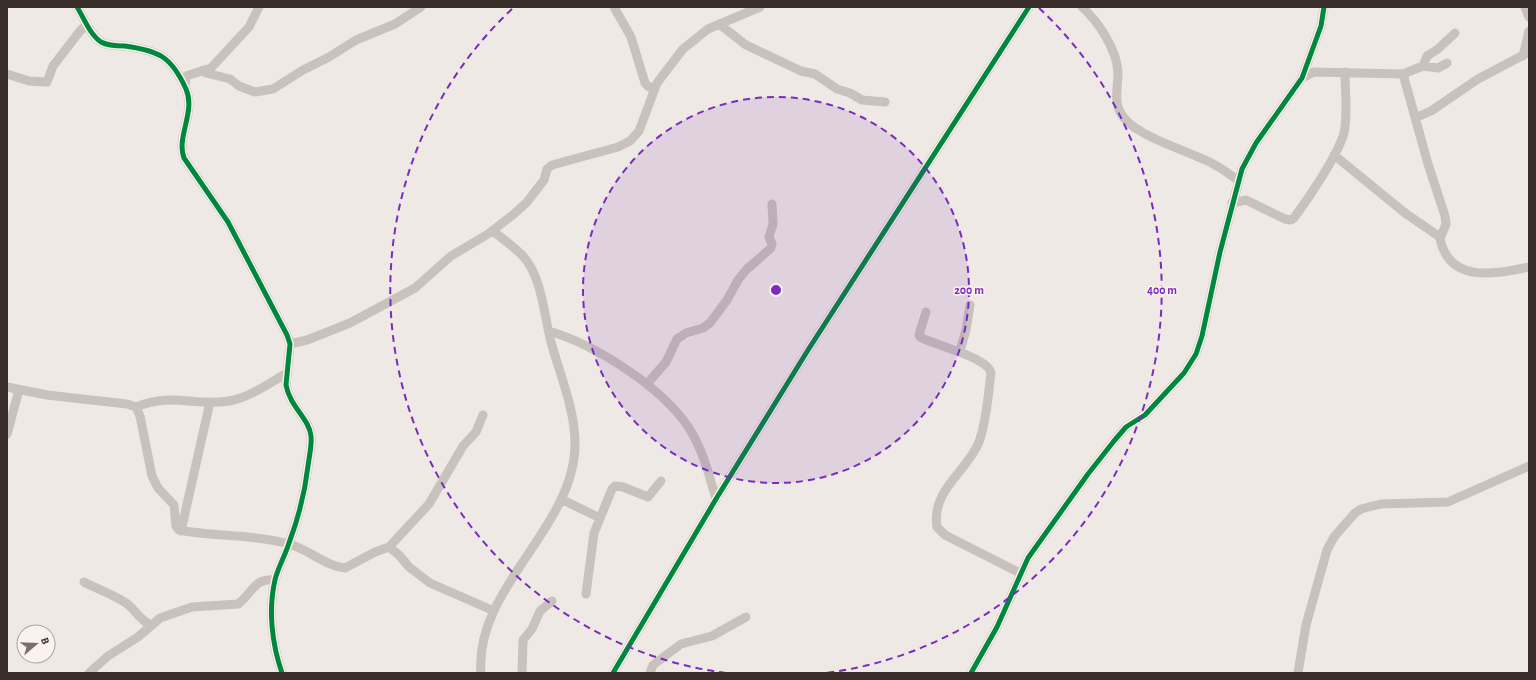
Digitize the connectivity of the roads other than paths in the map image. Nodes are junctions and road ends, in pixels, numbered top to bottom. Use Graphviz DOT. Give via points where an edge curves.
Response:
graph roads {
  1 [pos="77,7"];
  2 [pos="259,7"];
  3 [pos="421,7"];
  4 [pos="614,7"];
  5 [pos="760,7"];
  6 [pos="1029,7"];
  7 [pos="1082,7"];
  8 [pos="1324,7"];
  9 [pos="1525,7"];
  10 [pos="1529,17"];
  11 [pos="719,24"];
  12 [pos="91,31"];
  13 [pos="1529,31"];
  14 [pos="1454,33"];
  15 [pos="1526,54"];
  16 [pos="1447,63"];
  17 [pos="1423,66"];
  18 [pos="203,70"];
  19 [pos="1345,72"];
  20 [pos="7,74"];
  21 [pos="1403,74"];
  22 [pos="1302,78"];
  23 [pos="185,87"];
  24 [pos="655,88"];
  25 [pos="885,102"];
  26 [pos="1415,118"];
  27 [pos="1334,155"];
  28 [pos="1238,180"];
  29 [pos="1232,202"];
  30 [pos="772,204"];
  31 [pos="493,231"];
  32 [pos="1440,237"];
  33 [pos="1529,267"];
  34 [pos="970,305"];
  35 [pos="926,312"];
  36 [pos="548,331"];
  37 [pos="290,344"];
  38 [pos="960,351"];
  39 [pos="287,373"];
  40 [pos="647,384"];
  41 [pos="7,387"];
  42 [pos="19,390"];
  43 [pos="210,402"];
  44 [pos="136,408"];
  45 [pos="483,415"];
  46 [pos="7,434"];
  47 [pos="1529,466"];
  48 [pos="661,481"];
  49 [pos="561,499"];
  50 [pos="716,499"];
  51 [pos="600,518"];
  52 [pos="181,531"];
  53 [pos="289,544"];
  54 [pos="390,547"];
  55 [pos="1020,573"];
  56 [pos="275,580"];
  57 [pos="84,582"];
  58 [pos="586,594"];
  59 [pos="552,601"];
  60 [pos="494,611"];
  61 [pos="746,617"];
  62 [pos="151,625"];
  63 [pos="89,673"];
  64 [pos="282,673"];
  65 [pos="481,673"];
  66 [pos="522,673"];
  67 [pos="613,673"];
  68 [pos="650,673"];
  69 [pos="971,673"];
  70 [pos="1298,673"];
  1 -- 12 [label="street"];
  2 -- 18 [label="street" via="244,32 211,68"];
  3 -- 18 [label="street" via="395,24 356,40 273,89 255,92 230,79"];
  4 -- 24 [label="street" via="631,37 645,83"];
  5 -- 11 [label="street"];
  6 -- 50 [label="street"];
  7 -- 28 [label="street" via="1103,34 1115,58 1118,74 1117,105 1125,119 1141,131 1214,164"];
  8 -- 22 [label="street" via="1323,18"];
  9 -- 10 [label="street"];
  11 -- 24 [label="street" via="700,34 683,49"];
  11 -- 25 [label="street" via="746,45 801,71 820,76 837,89 862,100"];
  12 -- 20 [label="street" via="86,26 80,31 53,66 47,82 29,81"];
  12 -- 23 [label="street" via="96,38 106,44 141,48 160,54 172,66"];
  13 -- 15 [label="street"];
  14 -- 17 [label="street" via="1424,59"];
  15 -- 26 [label="street" via="1478,79 1431,111"];
  16 -- 17 [label="street" via="1438,68"];
  17 -- 21 [label="street"];
  18 -- 23 [label="street" via="186,76"];
  19 -- 21 [label="street"];
  19 -- 22 [label="street" via="1314,72"];
  19 -- 27 [label="street" via="1345,125"];
  21 -- 26 [label="street"];
  22 -- 28 [label="street" via="1252,150"];
  23 -- 37 [label="street" via="188,112 181,148 184,158 228,222"];
  24 -- 31 [label="street" via="642,125 634,138 618,147 552,165 527,202"];
  26 -- 32 [label="street" via="1445,216 1446,224"];
  27 -- 29 [label="street" via="1291,220 1246,200"];
  27 -- 32 [label="street" via="1405,213"];
  28 -- 29 [label="street"];
  29 -- 55 [label="street" via="1202,336 1193,361 1145,415 1126,427 1114,441 1036,546"];
  30 -- 40 [label="street" via="773,224 769,237 771,248 742,275 710,323 677,339 666,362"];
  31 -- 36 [label="street" via="516,249 530,265 539,288"];
  31 -- 37 [label="street" via="451,256 415,288 350,323"];
  32 -- 33 [label="street" via="1447,257 1463,269 1487,274"];
  34 -- 38 [label="street"];
  35 -- 38 [label="street" via="920,337"];
  36 -- 40 [label="street" via="589,348"];
  36 -- 49 [label="street" via="570,408 575,444 570,474"];
  37 -- 39 [label="street"];
  38 -- 55 [label="street" via="988,367 991,373 979,441 970,459 946,488 937,513 937,527 945,535"];
  39 -- 43 [label="street" via="241,397 229,401"];
  39 -- 53 [label="street" via="288,397 308,426 311,436 306,486"];
  40 -- 50 [label="street" via="667,402 689,428 706,465"];
  41 -- 42 [label="street"];
  42 -- 44 [label="street"];
  42 -- 46 [label="street"];
  43 -- 44 [label="street" via="165,400 148,402"];
  43 -- 52 [label="street"];
  44 -- 52 [label="street" via="140,416 152,476 158,488 173,503 176,526"];
  45 -- 54 [label="street" via="476,432 463,446 429,504"];
  47 -- 70 [label="street" via="1448,502 1381,504 1355,513 1334,537 1327,550 1306,625"];
  48 -- 51 [label="street" via="648,497 615,486"];
  49 -- 51 [label="street"];
  49 -- 60 [label="street"];
  50 -- 67 [label="street"];
  51 -- 58 [label="street" via="594,533"];
  52 -- 53 [label="street" via="249,537"];
  53 -- 54 [label="street" via="345,568"];
  53 -- 56 [label="street"];
  54 -- 60 [label="street" via="409,568 430,583"];
  55 -- 69 [label="street" via="997,627"];
  56 -- 62 [label="street" via="263,580 258,583 238,604 192,608 160,618"];
  56 -- 64 [label="street" via="272,630"];
  57 -- 62 [label="street" via="123,601 138,618"];
  59 -- 66 [label="street" via="540,611 532,629 523,640"];
  60 -- 65 [label="street" via="486,632"];
  61 -- 68 [label="street" via="712,636 681,644 653,665"];
  62 -- 63 [label="street"];
}
